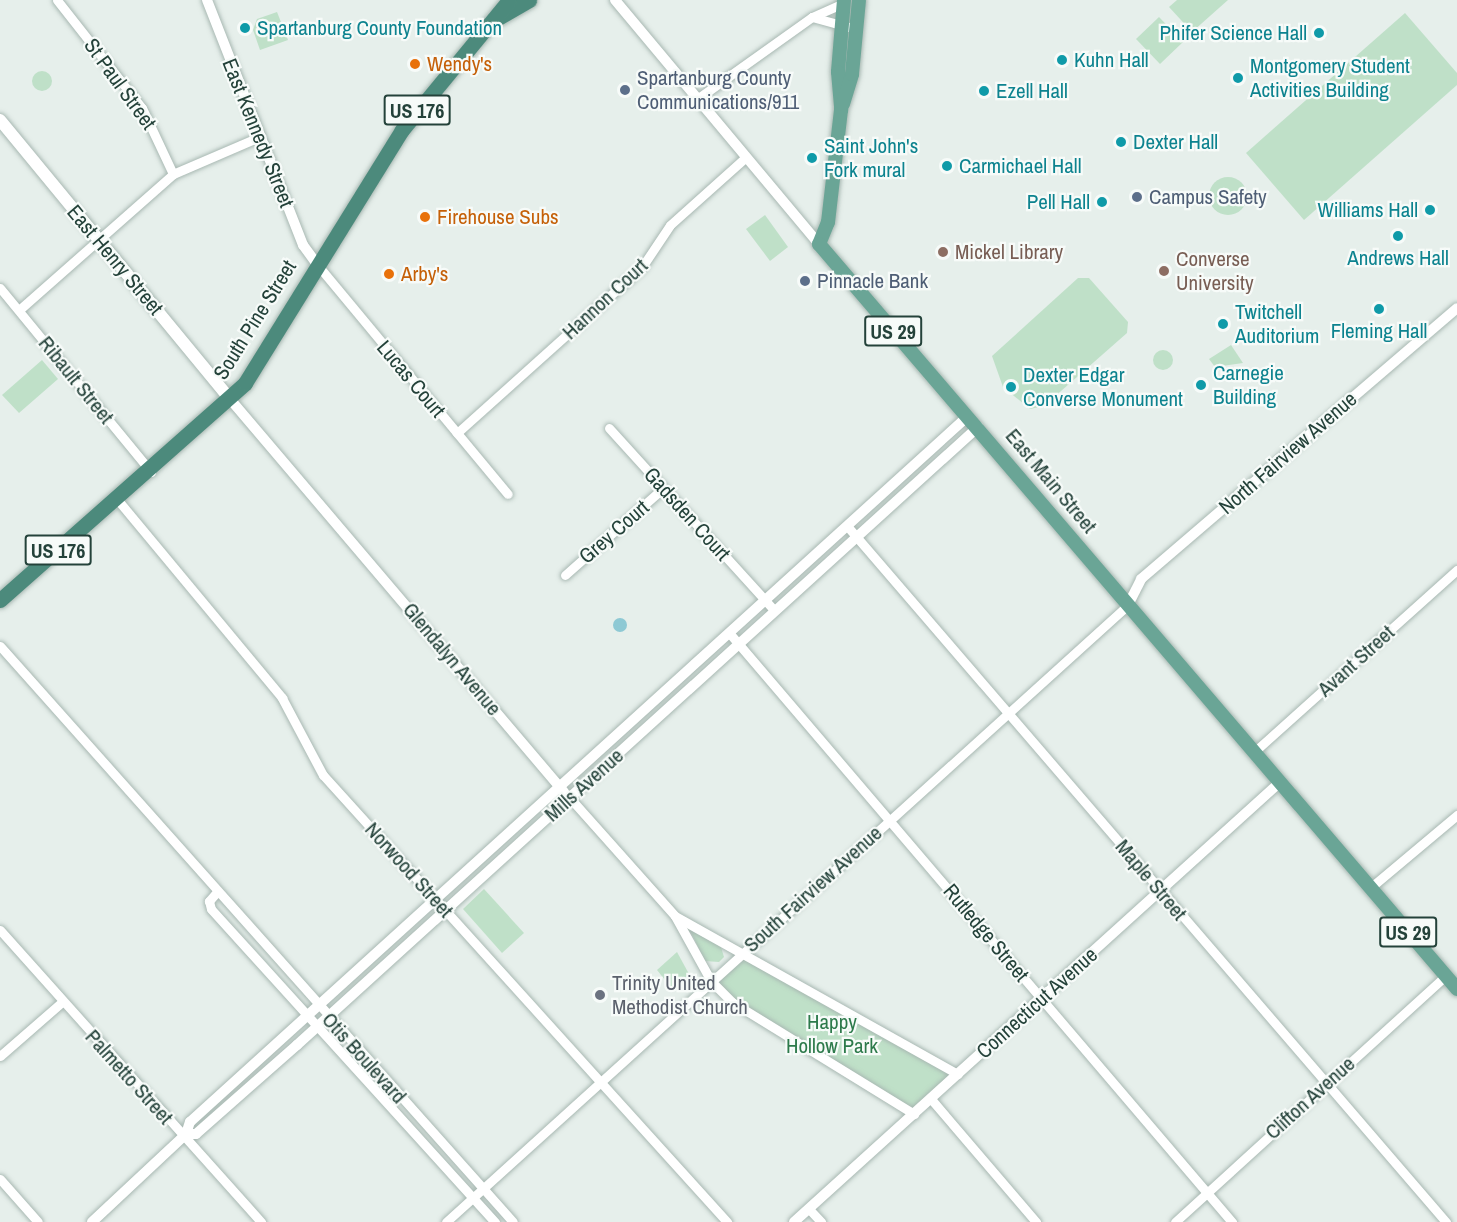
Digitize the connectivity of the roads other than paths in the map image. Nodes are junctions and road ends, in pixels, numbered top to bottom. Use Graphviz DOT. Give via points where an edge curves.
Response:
graph roads {
  1 [pos="57,0"];
  2 [pos="207,0"];
  3 [pos="509,0"];
  4 [pos="529,0"];
  5 [pos="615,0"];
  6 [pos="859,0"];
  7 [pos="844,2"];
  8 [pos="812,17"];
  9 [pos="498,18"];
  10 [pos="842,26"];
  11 [pos="856,29"];
  12 [pos="697,99"];
  13 [pos="841,110"];
  14 [pos="0,120"];
  15 [pos="259,137"];
  16 [pos="745,158"];
  17 [pos="173,174"];
  18 [pos="99,239"];
  19 [pos="819,244"];
  20 [pos="316,263"];
  21 [pos="0,288"];
  22 [pos="1457,308"];
  23 [pos="19,310"];
  24 [pos="231,399"];
  25 [pos="968,416"];
  26 [pos="978,427"];
  27 [pos="609,428"];
  28 [pos="457,433"];
  29 [pos="151,472"];
  30 [pos="663,488"];
  31 [pos="508,494"];
  32 [pos="117,499"];
  33 [pos="848,527"];
  34 [pos="857,536"];
  35 [pos="1457,570"];
  36 [pos="565,575"];
  37 [pos="0,600"];
  38 [pos="765,600"];
  39 [pos="1128,605"];
  40 [pos="774,610"];
  41 [pos="731,635"];
  42 [pos="740,645"];
  43 [pos="0,646"];
  44 [pos="1010,713"];
  45 [pos="1254,752"];
  46 [pos="1279,783"];
  47 [pos="561,788"];
  48 [pos="570,798"];
  49 [pos="1457,815"];
  50 [pos="890,821"];
  51 [pos="1371,888"];
  52 [pos="1161,891"];
  53 [pos="216,893"];
  54 [pos="436,900"];
  55 [pos="446,910"];
  56 [pos="675,916"];
  57 [pos="0,930"];
  58 [pos="743,951"];
  59 [pos="1446,975"];
  60 [pos="711,981"];
  61 [pos="1457,989"];
  62 [pos="1041,999"];
  63 [pos="62,1002"];
  64 [pos="318,1007"];
  65 [pos="308,1016"];
  66 [pos="328,1017"];
  67 [pos="317,1026"];
  68 [pos="0,1056"];
  69 [pos="958,1074"];
  70 [pos="600,1083"];
  71 [pos="1324,1085"];
  72 [pos="930,1099"];
  73 [pos="914,1114"];
  74 [pos="184,1136"];
  75 [pos="0,1179"];
  76 [pos="482,1188"];
  77 [pos="1207,1192"];
  78 [pos="472,1198"];
  79 [pos="809,1209"];
  80 [pos="38,1222"];
  81 [pos="92,1222"];
  82 [pos="261,1222"];
  83 [pos="446,1222"];
  84 [pos="495,1222"];
  85 [pos="513,1222"];
  86 [pos="727,1222"];
  87 [pos="794,1222"];
  88 [pos="821,1222"];
  89 [pos="1036,1222"];
  90 [pos="1175,1222"];
  91 [pos="1232,1222"];
  92 [pos="1446,1222"];
  1 -- 17 [label="street, St Paul Street" via="142,108"];
  2 -- 15 [label="street, East Kennedy Street"];
  3 -- 9 [label="highway, South Pine Street / US 176"];
  4 -- 9 [label="highway, South Pine Street / US 176"];
  5 -- 12 [label="street, East Main Street"];
  6 -- 11 [label="main road"];
  7 -- 8 [label="street"];
  7 -- 10 [label="main road"];
  8 -- 10 [label="street"];
  8 -- 12 [label="street"];
  9 -- 20 [label="highway, South Pine Street / US 176" via="413,114"];
  10 -- 11 [label="street"];
  10 -- 13 [label="main road"];
  11 -- 13 [label="main road" via="852,74"];
  12 -- 16 [label="street, East Main Street"];
  13 -- 19 [label="main road" via="828,222"];
  14 -- 18 [label="main road, East Henry Street"];
  15 -- 17 [label="street"];
  15 -- 20 [label="street, East Kennedy Street" via="303,245"];
  16 -- 19 [label="street, East Main Street"];
  16 -- 28 [label="street, Hannon Court" via="670,225 642,267"];
  17 -- 18 [label="street"];
  18 -- 23 [label="street"];
  18 -- 24 [label="main road, East Henry Street"];
  19 -- 25 [label="main road, East Main Street / US 29"];
  20 -- 24 [label="highway, South Pine Street / US 176"];
  20 -- 28 [label="street, Lucas Court"];
  21 -- 23 [label="street, Ribault Street"];
  22 -- 39 [label="street, North Fairview Avenue" via="1141,579"];
  23 -- 29 [label="street, Ribault Street"];
  24 -- 29 [label="highway, South Pine Street / US 176"];
  24 -- 47 [label="street, Glendalyn Avenue"];
  25 -- 26 [label="main road, East Main Street / US 29"];
  25 -- 33 [label="street, Mills Avenue"];
  26 -- 34 [label="street, Mills Avenue"];
  26 -- 39 [label="main road, East Main Street / US 29"];
  27 -- 30 [label="street, Gadsden Court"];
  28 -- 31 [label="street, Lucas Court"];
  29 -- 32 [label="highway, South Pine Street / US 176"];
  30 -- 36 [label="street, Grey Court"];
  30 -- 38 [label="street, Gadsden Court"];
  32 -- 37 [label="highway, South Pine Street / US 176"];
  32 -- 54 [label="street, Norwood Street" via="282,698 323,775"];
  33 -- 34 [label="street, Maple Street"];
  33 -- 38 [label="street, Mills Avenue"];
  34 -- 40 [label="street, Mills Avenue"];
  34 -- 44 [label="street, Maple Street"];
  35 -- 45 [label="street, Avant Street"];
  38 -- 40 [label="street, Gadsden Court"];
  38 -- 41 [label="street, Mills Avenue"];
  39 -- 44 [label="street, South Fairview Avenue"];
  39 -- 45 [label="main road, East Main Street / US 29"];
  40 -- 42 [label="street, Mills Avenue"];
  41 -- 42 [label="street, Rutledge Street"];
  41 -- 47 [label="street, Mills Avenue"];
  42 -- 48 [label="street, Mills Avenue"];
  42 -- 50 [label="street, Rutledge Street"];
  43 -- 53 [label="street, Otis Boulevard"];
  44 -- 50 [label="street, South Fairview Avenue"];
  44 -- 52 [label="street, Maple Street"];
  45 -- 46 [label="main road, East Main Street / US 29"];
  46 -- 51 [label="main road, East Main Street / US 29"];
  46 -- 52 [label="street, Connecticut Avenue"];
  47 -- 48 [label="street, Glendalyn Avenue"];
  47 -- 54 [label="street, Mills Avenue"];
  48 -- 55 [label="street, Mills Avenue"];
  48 -- 56 [label="street, Glendalyn Avenue"];
  49 -- 51 [label="street"];
  50 -- 58 [label="street, South Fairview Avenue"];
  50 -- 62 [label="street, Rutledge Street"];
  51 -- 59 [label="main road, East Main Street / US 29"];
  52 -- 62 [label="street, Connecticut Avenue"];
  52 -- 71 [label="street, Maple Street"];
  53 -- 64 [label="street, Otis Boulevard"];
  53 -- 65 [label="street, Otis Boulevard" via="209,901 211,909"];
  54 -- 55 [label="street, Norwood Street"];
  54 -- 64 [label="street, Mills Avenue"];
  55 -- 66 [label="street, Mills Avenue"];
  55 -- 70 [label="street, Norwood Street"];
  56 -- 58 [label="street, Glendalyn Avenue"];
  56 -- 60 [label="street, Glendalyn Avenue"];
  57 -- 63 [label="street, Palmetto Street"];
  58 -- 60 [label="street, South Fairview Avenue"];
  58 -- 69 [label="street, Glendalyn Avenue"];
  59 -- 61 [label="main road, East Main Street / US 29"];
  59 -- 71 [label="street, Clifton Avenue"];
  60 -- 70 [label="street, South Fairview Avenue"];
  60 -- 73 [label="street, Glendalyn Avenue" via="749,1015"];
  62 -- 69 [label="street, Connecticut Avenue"];
  62 -- 77 [label="street, Rutledge Street"];
  63 -- 68 [label="street"];
  63 -- 74 [label="street, Palmetto Street"];
  64 -- 65 [label="street, Mills Avenue"];
  64 -- 66 [label="street, Otis Boulevard"];
  65 -- 67 [label="street, Otis Boulevard"];
  65 -- 74 [label="street, Mills Avenue" via="190,1122"];
  66 -- 67 [label="street, Mills Avenue"];
  66 -- 76 [label="street, Otis Boulevard"];
  67 -- 74 [label="street, Mills Avenue" via="198,1133"];
  67 -- 78 [label="street, Otis Boulevard"];
  69 -- 72 [label="street, Connecticut Avenue"];
  70 -- 76 [label="street, South Fairview Avenue"];
  70 -- 86 [label="street, Norwood Street"];
  71 -- 77 [label="street, Clifton Avenue"];
  71 -- 92 [label="street, Maple Street"];
  72 -- 73 [label="street, Connecticut Avenue"];
  72 -- 89 [label="street"];
  73 -- 79 [label="street, Connecticut Avenue"];
  74 -- 81 [label="street, Mills Avenue"];
  74 -- 82 [label="street, Palmetto Street"];
  75 -- 80 [label="street"];
  76 -- 78 [label="street, South Fairview Avenue"];
  76 -- 85 [label="street, Otis Boulevard"];
  77 -- 90 [label="street, Clifton Avenue"];
  77 -- 91 [label="street, Rutledge Street"];
  78 -- 83 [label="street, South Fairview Avenue"];
  78 -- 84 [label="street, Otis Boulevard"];
  79 -- 87 [label="street, Connecticut Avenue"];
  79 -- 88 [label="street"];
}
